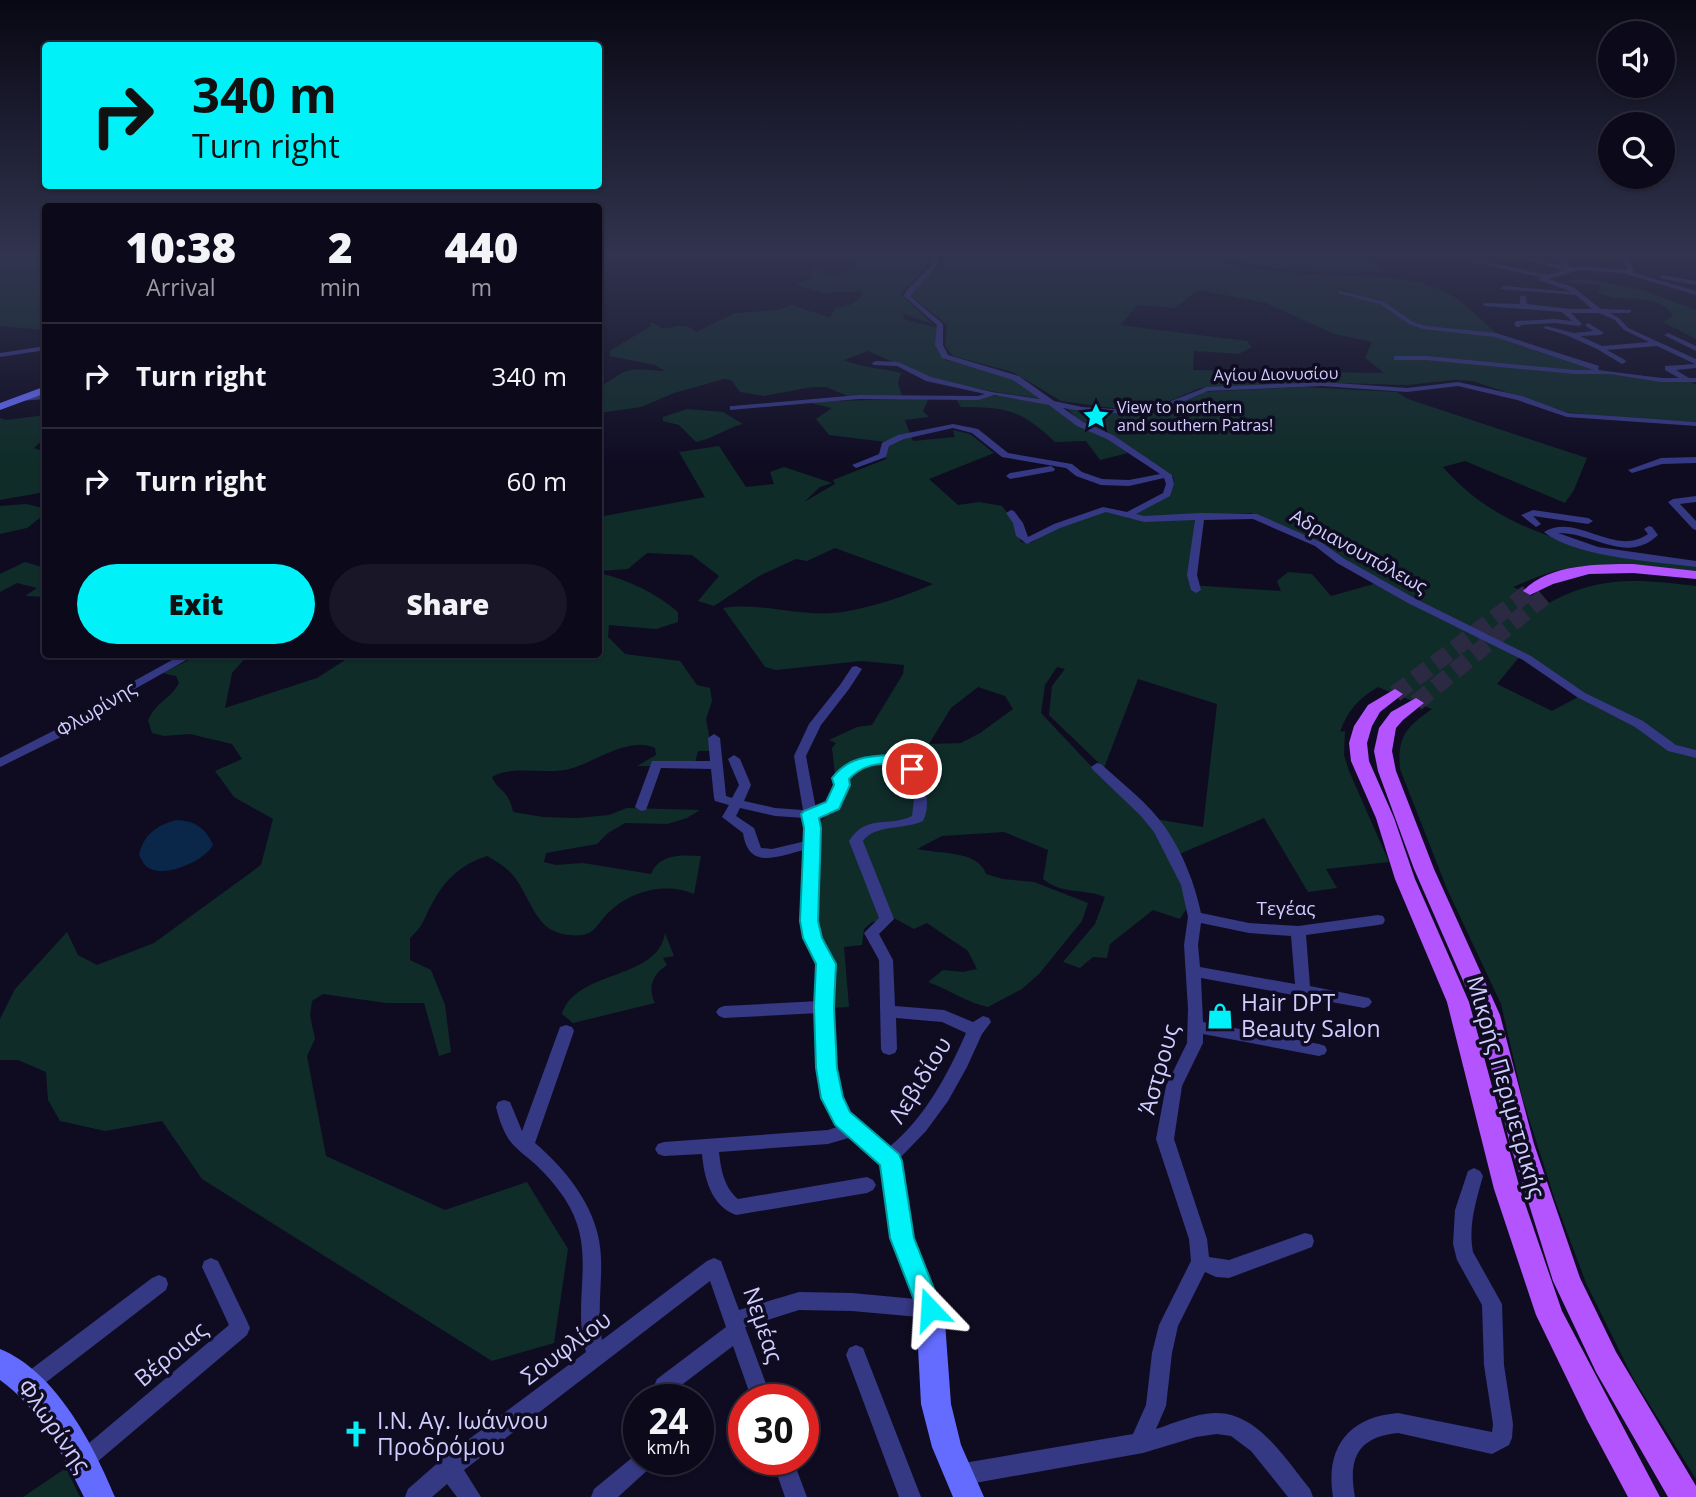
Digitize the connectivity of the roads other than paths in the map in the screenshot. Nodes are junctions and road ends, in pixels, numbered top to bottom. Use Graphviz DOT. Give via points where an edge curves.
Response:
graph roads {
  1 [pos="939,323"];
  2 [pos="1411,323"];
  3 [pos="1520,323"];
  4 [pos="1554,323"];
  5 [pos="1620,323"];
  6 [pos="1579,324"];
  7 [pos="1588,325"];
  8 [pos="1518,326"];
  9 [pos="1546,328"];
  10 [pos="1625,328"];
  11 [pos="1571,334"];
  12 [pos="1668,335"];
  13 [pos="1584,342"];
  14 [pos="1566,343"];
  15 [pos="1657,344"];
  16 [pos="1601,348"];
  17 [pos="42,349"];
  18 [pos="1696,349"];
  19 [pos="0,355"];
  20 [pos="1396,358"];
  21 [pos="1622,362"];
  22 [pos="876,363"];
  23 [pos="1696,364"];
  24 [pos="1610,372"];
  25 [pos="1692,380"];
  26 [pos="42,391"];
  27 [pos="995,393"];
  28 [pos="42,397"];
  29 [pos="20,399"];
  30 [pos="1053,403"];
  31 [pos="0,407"];
  32 [pos="733,408"];
  33 [pos="1696,424"];
  34 [pos="1696,460"];
  35 [pos="856,465"];
  36 [pos="1632,470"];
  37 [pos="1079,474"];
  38 [pos="1168,474"];
  39 [pos="1010,476"];
  40 [pos="1696,499"];
  41 [pos="1011,513"];
  42 [pos="1129,514"];
  43 [pos="1200,516"];
  44 [pos="1589,525"];
  45 [pos="1696,527"];
  46 [pos="1649,529"];
  47 [pos="1549,532"];
  48 [pos="1696,564"];
  49 [pos="1696,575"];
  50 [pos="1696,582"];
  51 [pos="1196,590"];
  52 [pos="185,658"];
  53 [pos="856,669"];
  54 [pos="714,738"];
  55 [pos="1696,754"];
  56 [pos="734,759"];
  57 [pos="0,763"];
  58 [pos="716,765"];
  59 [pos="1097,767"];
  60 [pos="735,803"];
  61 [pos="641,807"];
  62 [pos="810,814"];
  63 [pos="813,845"];
  64 [pos="1195,917"];
  65 [pos="1378,920"];
  66 [pos="1298,931"];
  67 [pos="1194,971"];
  68 [pos="1303,989"];
  69 [pos="1364,1002"];
  70 [pos="824,1007"];
  71 [pos="888,1011"];
  72 [pos="724,1013"];
  73 [pos="1197,1027"];
  74 [pos="566,1031"];
  75 [pos="889,1049"];
  76 [pos="1319,1050"];
  77 [pos="504,1107"];
  78 [pos="853,1129"];
  79 [pos="710,1146"];
  80 [pos="525,1147"];
  81 [pos="664,1149"];
  82 [pos="888,1157"];
  83 [pos="1474,1176"];
  84 [pos="867,1185"];
  85 [pos="1305,1241"];
  86 [pos="1200,1262"];
  87 [pos="211,1267"];
  88 [pos="715,1267"];
  89 [pos="159,1284"];
  90 [pos="930,1309"];
  91 [pos="735,1326"];
  92 [pos="597,1354"];
  93 [pos="856,1355"];
  94 [pos="0,1363"];
  95 [pos="29,1383"];
  96 [pos="666,1384"];
  97 [pos="756,1384"];
  98 [pos="1142,1443"];
  99 [pos="83,1461"];
  100 [pos="449,1468"];
  101 [pos="627,1475"];
  102 [pos="788,1475"];
  103 [pos="963,1486"];
  104 [pos="100,1497"];
  105 [pos="416,1497"];
  106 [pos="470,1497"];
  107 [pos="602,1497"];
  108 [pos="796,1497"];
  109 [pos="910,1497"];
  110 [pos="1302,1497"];
  111 [pos="1344,1497"];
  112 [pos="1645,1497"];
  113 [pos="1685,1497"];
  1 -- 30 [label="street" via="941,351 951,359 1011,375"];
  2 -- 24 [label="street" via="1496,335"];
  3 -- 8 [label="street"];
  4 -- 6 [label="street"];
  5 -- 10 [label="street"];
  6 -- 7 [label="street"];
  7 -- 10 [label="street"];
  7 -- 11 [label="street" via="1600,333"];
  9 -- 11 [label="street"];
  10 -- 15 [label="street"];
  11 -- 13 [label="street"];
  12 -- 18 [label="street"];
  13 -- 14 [label="street"];
  13 -- 16 [label="street"];
  15 -- 16 [label="street"];
  15 -- 23 [label="street"];
  16 -- 21 [label="street"];
  17 -- 19 [label="street"];
  20 -- 24 [label="street"];
  22 -- 27 [label="street" via="898,364 929,379"];
  23 -- 25 [label="street" via="1668,368"];
  24 -- 25 [label="street"];
  26 -- 29 [label="street"];
  27 -- 30 [label="street, Αγίου Διονυσίου"];
  27 -- 32 [label="street, Αγίου Διονυσίου" via="978,398 859,397"];
  28 -- 29 [label="street"];
  29 -- 31 [label="street"];
  30 -- 33 [label="street, Αγίου Διονυσίου" via="1090,410 1138,411 1207,390 1322,384 1407,390 1458,384 1564,414"];
  30 -- 38 [label="street" via="1080,424 1110,437"];
  34 -- 36 [label="street" via="1663,460"];
  35 -- 37 [label="street" via="883,455 885,445 901,437 953,426 975,432 1006,455 1069,466"];
  37 -- 38 [label="street" via="1113,483"];
  37 -- 39 [label="street" via="1049,469"];
  38 -- 42 [label="street" via="1167,494"];
  40 -- 45 [label="street" via="1673,502"];
  41 -- 42 [label="street, Αδριανουπόλεως" via="1021,538 1027,541 1104,509"];
  42 -- 43 [label="street, Αδριανουπόλεως" via="1144,519"];
  43 -- 51 [label="street" via="1192,575"];
  43 -- 55 [label="street, Αδριανουπόλεως" via="1251,515 1314,542 1412,601 1527,658 1581,695 1681,751"];
  44 -- 47 [label="street" via="1536,524"];
  46 -- 47 [label="street" via="1651,538 1631,544 1563,529"];
  47 -- 48 [label="street" via="1628,555"];
  49 -- 50 [label="main road" via="1587,571 1551,579 1537,594 1592,579 1632,576"];
  52 -- 57 [label="street, Φλωρίνης"];
  53 -- 62 [label="street" via="815,724 802,751"];
  54 -- 58 [label="street"];
  56 -- 60 [label="street" via="745,785"];
  58 -- 60 [label="street" via="719,797"];
  58 -- 61 [label="street" via="656,764"];
  59 -- 64 [label="street, Άστρους" via="1160,830 1188,885"];
  60 -- 62 [label="street"];
  60 -- 63 [label="street" via="729,817 749,831 749,844 756,851 779,853"];
  62 -- 63 [label="street"];
  62 -- 71 [label="street" via="833,805 842,785 840,778 853,765 895,760 911,766 921,800 918,818 870,828 856,841 887,919 871,933 886,960"];
  63 -- 70 [label="street" via="809,921 826,964"];
  64 -- 66 [label="street, Τεγέας" via="1248,928"];
  64 -- 67 [label="street, Άστρους"];
  65 -- 66 [label="street, Τεγέας"];
  66 -- 68 [label="street"];
  67 -- 68 [label="street"];
  67 -- 73 [label="street, Άστρους"];
  68 -- 69 [label="street"];
  70 -- 72 [label="street"];
  70 -- 78 [label="street" via="830,1088 838,1112"];
  71 -- 75 [label="street"];
  71 -- 82 [label="street, Λεβιδίου" via="944,1016 979,1026 937,1101 902,1149"];
  73 -- 76 [label="street"];
  73 -- 86 [label="street, Άστρους" via="1195,1043 1174,1086 1165,1139 1198,1240"];
  74 -- 80 [label="street"];
  77 -- 80 [label="street" via="515,1139"];
  78 -- 79 [label="street" via="828,1138"];
  78 -- 82 [label="street"];
  79 -- 81 [label="street"];
  79 -- 84 [label="street" via="720,1187 735,1207"];
  80 -- 92 [label="street" via="561,1181 587,1225 592,1255 588,1322"];
  82 -- 90 [label="street" via="902,1238"];
  83 -- 111 [label="street" via="1464,1210 1462,1244 1492,1304 1502,1438 1492,1444 1398,1423 1371,1427 1346,1454 1341,1475"];
  85 -- 86 [label="street" via="1229,1269"];
  86 -- 98 [label="street" via="1169,1325 1156,1406"];
  87 -- 99 [label="street, Βέροιας" via="240,1328"];
  88 -- 91 [label="street, Νεμέας"];
  88 -- 92 [label="street, Σουφλίου"];
  89 -- 95 [label="street"];
  90 -- 91 [label="street" via="799,1301"];
  90 -- 103 [label="street" via="936,1404"];
  91 -- 96 [label="street"];
  91 -- 97 [label="street, Νεμέας"];
  92 -- 100 [label="street, Σουφλίου"];
  93 -- 109 [label="street"];
  94 -- 95 [label="street, Φλωρίνης"];
  95 -- 99 [label="street, Φλωρίνης"];
  98 -- 103 [label="street"];
  98 -- 110 [label="street" via="1200,1425 1225,1424 1244,1431"];
  99 -- 104 [label="street, Φλωρίνης"];
  100 -- 105 [label="street, Σουφλίου"];
  100 -- 106 [label="street"];
  101 -- 107 [label="street"];
  102 -- 108 [label="street"];
  112 -- 113 [label="main road, Μικρής Περιμετρικής" via="1550,1314 1507,1189 1458,1002 1360,761 1358,743 1374,709 1405,698 1388,728 1384,763 1424,869 1486,1007 1522,1144 1570,1289 1605,1362"];
}
